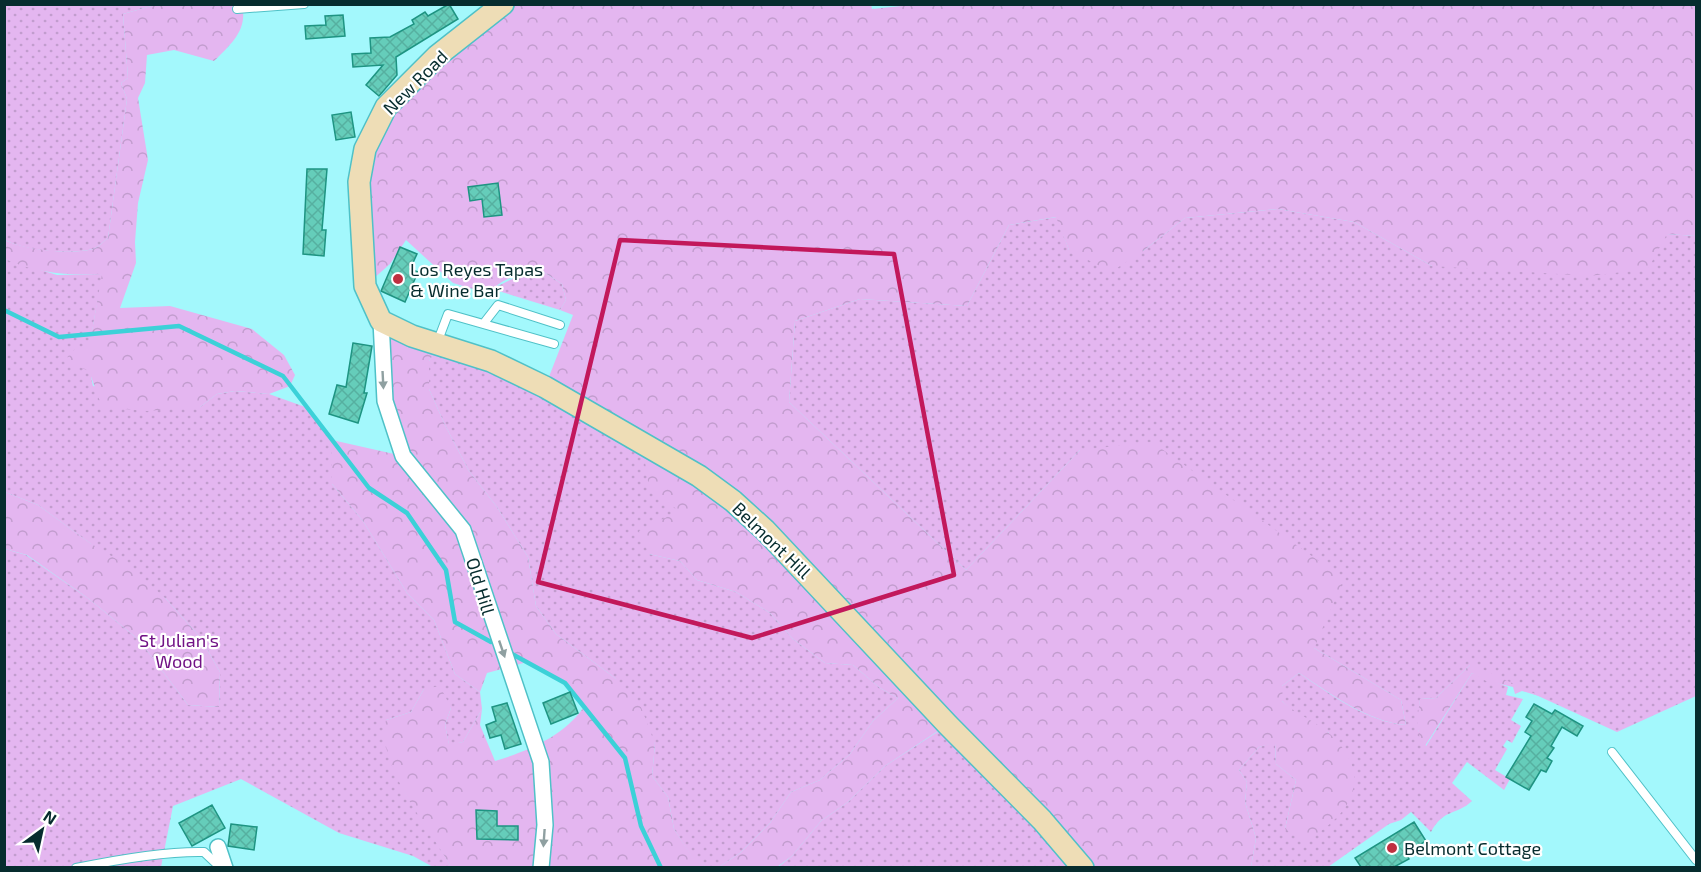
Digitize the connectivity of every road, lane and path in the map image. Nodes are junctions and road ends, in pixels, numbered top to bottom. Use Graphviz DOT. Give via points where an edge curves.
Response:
graph roads {
  1 [pos="304,4"];
  2 [pos="502,4"];
  3 [pos="237,9"];
  4 [pos="381,321"];
  5 [pos="484,323"];
  6 [pos="560,325"];
  7 [pos="554,344"];
  8 [pos="437,345"];
  9 [pos="1612,752"];
  10 [pos="218,847"];
  11 [pos="1696,860"];
  12 [pos="76,867"];
  13 [pos="223,867"];
  14 [pos="542,867"];
  15 [pos="1083,867"];
  1 -- 3 [label="lane"];
  2 -- 4 [label="main road, New Road" via="437,56 386,107 365,149 359,182 365,286"];
  4 -- 8 [label="main road, Belmont Hill"];
  4 -- 14 [label="street, Old Hill, one-way" via="385,401 403,456 463,530 541,762 545,825"];
  5 -- 6 [label="lane" via="498,305"];
  5 -- 7 [label="lane"];
  5 -- 8 [label="lane" via="448,314"];
  8 -- 15 [label="main road, Belmont Hill" via="491,361 545,387 647,444 733,501 765,530"];
  9 -- 11 [label="lane"];
  10 -- 13 [label="street"];
  12 -- 13 [label="lane" via="192,852 204,852"];
}
